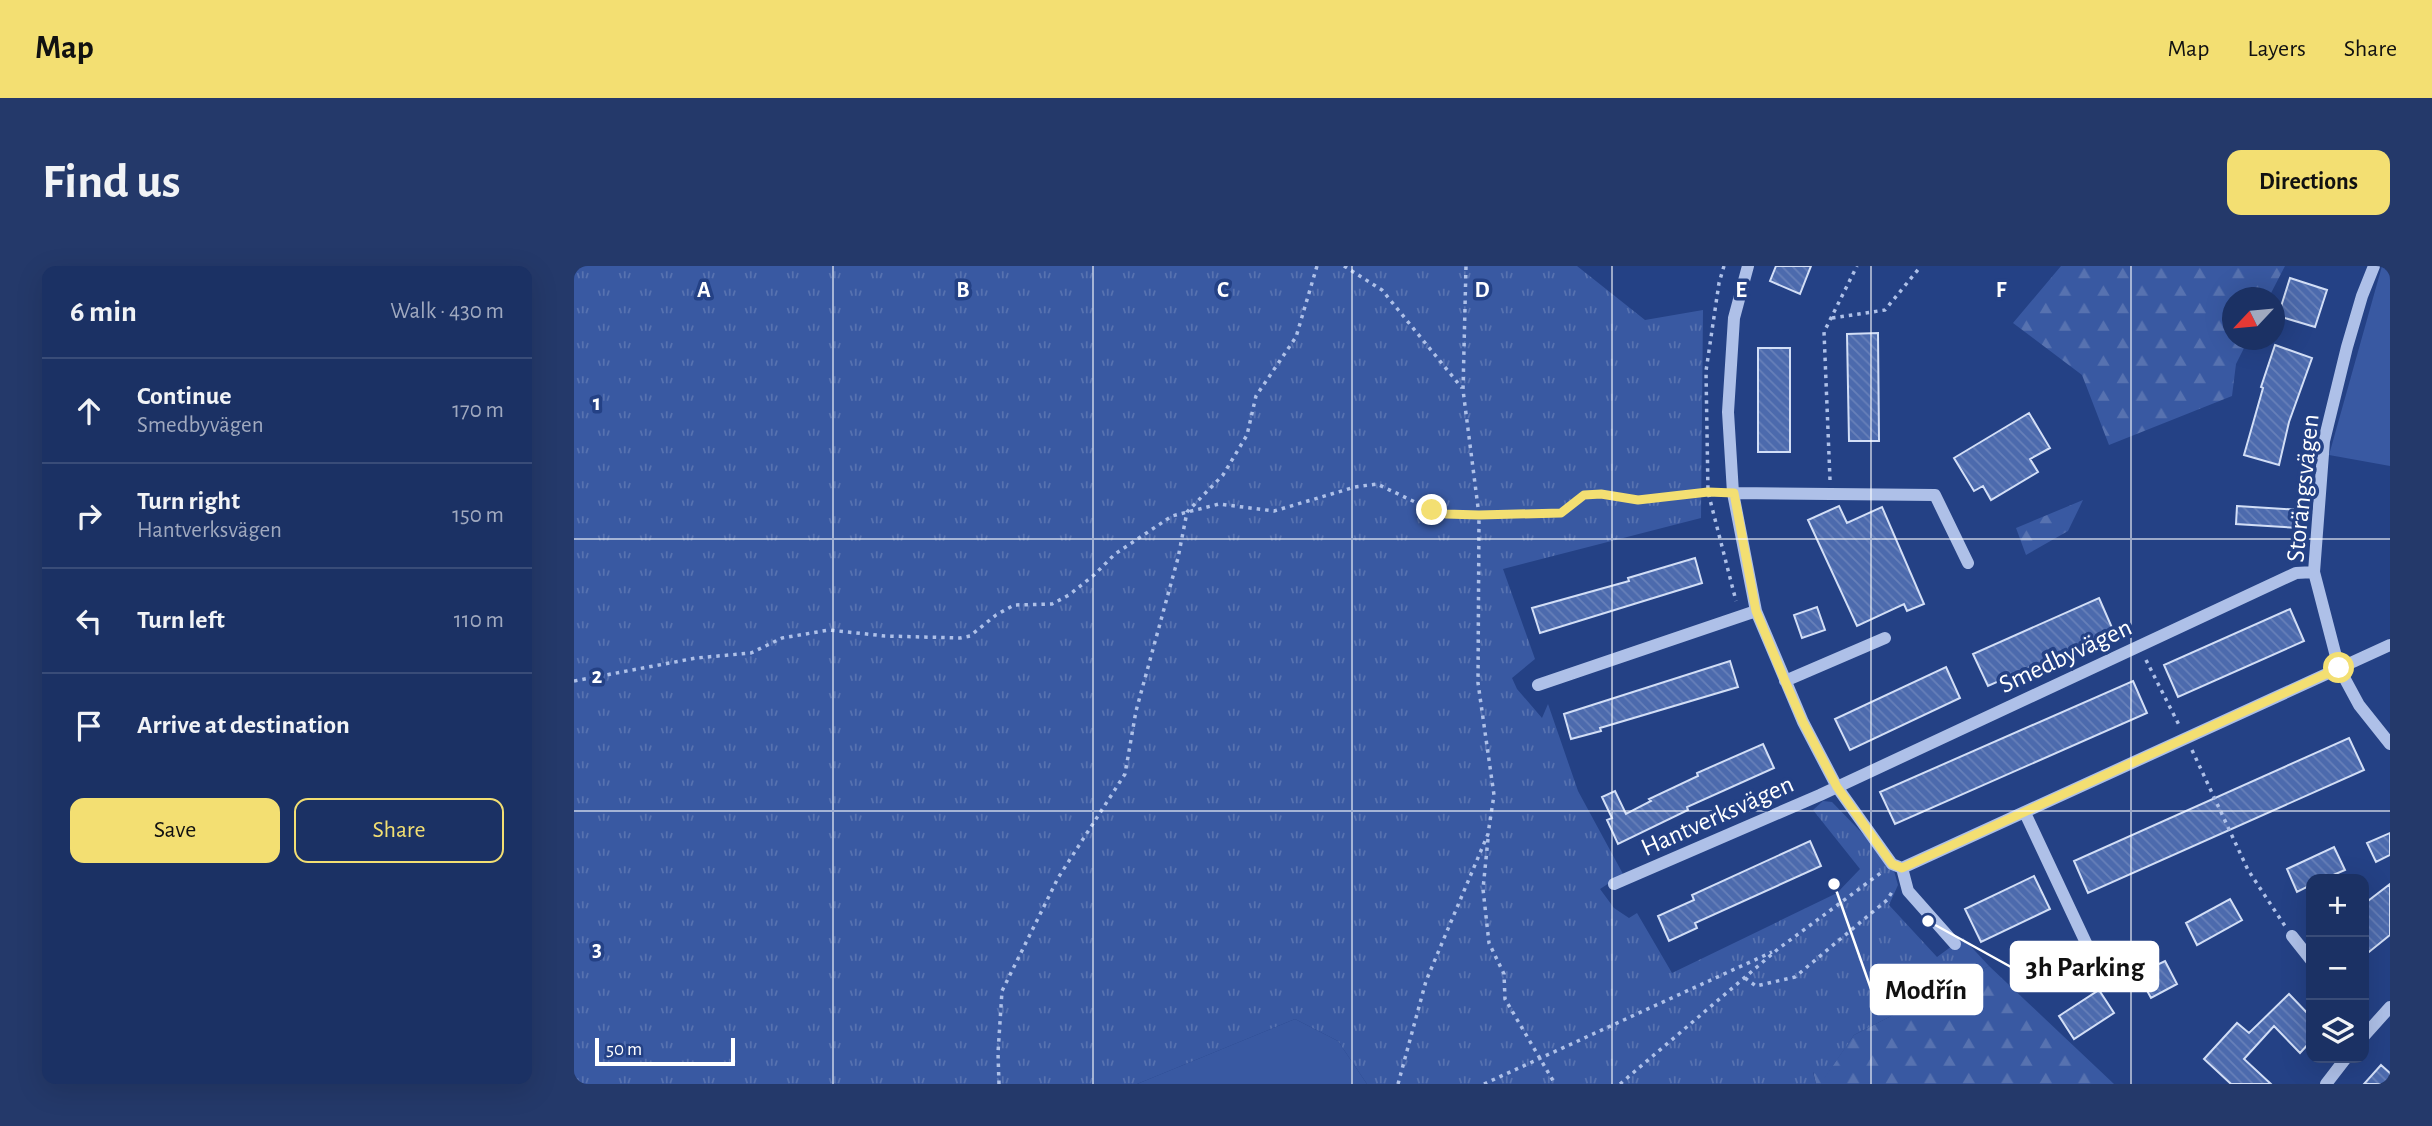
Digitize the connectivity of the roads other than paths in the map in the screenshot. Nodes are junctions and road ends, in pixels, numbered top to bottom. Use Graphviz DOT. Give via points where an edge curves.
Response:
graph roads {
  1 [pos="1748,266"];
  2 [pos="2374,266"];
  3 [pos="1734,493"];
  4 [pos="1968,563"];
  5 [pos="2314,572"];
  6 [pos="1756,611"];
  7 [pos="1885,638"];
  8 [pos="2390,645"];
  9 [pos="2339,668"];
  10 [pos="1785,681"];
  11 [pos="1538,685"];
  12 [pos="2390,744"];
  13 [pos="1837,787"];
  14 [pos="2025,813"];
  15 [pos="1902,868"];
  16 [pos="1614,884"];
  17 [pos="2292,936"];
  18 [pos="1955,944"];
  19 [pos="2306,954"];
  20 [pos="2095,962"];
  21 [pos="2390,1007"];
  22 [pos="2369,1026"];
  23 [pos="2342,1063"];
  24 [pos="2326,1084"];
  1 -- 3 [label="street, Hantverksvägen" via="1734,318 1728,412"];
  2 -- 5 [label="street, Storängsvägen" via="2347,347 2325,441"];
  3 -- 4 [label="street" via="1935,495"];
  3 -- 6 [label="street, Hantverksvägen"];
  5 -- 9 [label="street, Storängsvägen"];
  5 -- 13 [label="street, Smedbyvägen" via="2296,573"];
  6 -- 10 [label="street, Hantverksvägen"];
  6 -- 11 [label="street"];
  7 -- 10 [label="street"];
  8 -- 9 [label="street"];
  9 -- 12 [label="street, Storängsvägen" via="2359,705"];
  9 -- 14 [label="street"];
  10 -- 13 [label="street, Hantverksvägen"];
  13 -- 15 [label="street, Hantverksvägen" via="1892,864"];
  13 -- 16 [label="street, Hantverksvägen"];
  14 -- 15 [label="street"];
  14 -- 20 [label="street"];
  15 -- 18 [label="street" via="1909,891"];
  17 -- 19 [label="street"];
  21 -- 22 [label="street"];
  23 -- 24 [label="street"];
}
